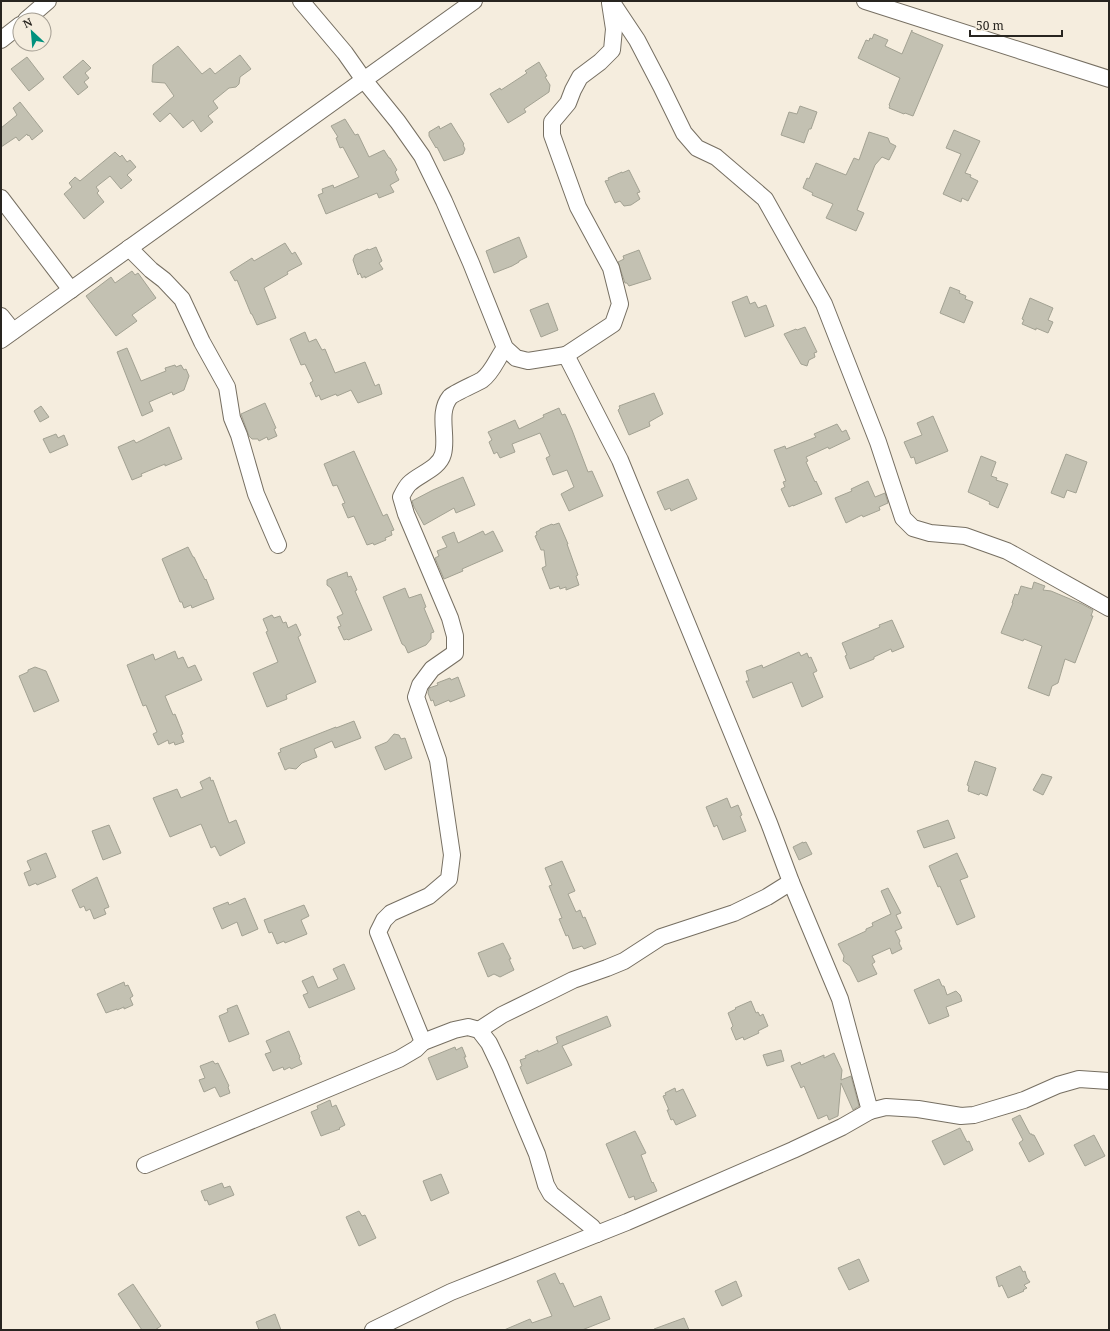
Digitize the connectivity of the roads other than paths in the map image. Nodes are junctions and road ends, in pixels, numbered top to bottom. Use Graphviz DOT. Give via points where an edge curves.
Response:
graph roads {
  1 [pos="48,1"];
  2 [pos="301,1"];
  3 [pos="474,1"];
  4 [pos="610,1"];
  5 [pos="865,1"];
  6 [pos="35,12"];
  7 [pos="12,31"];
  8 [pos="1,40"];
  9 [pos="1109,79"];
  10 [pos="364,80"];
  11 [pos="1,198"];
  12 [pos="129,248"];
  13 [pos="71,290"];
  14 [pos="1,316"];
  15 [pos="7,336"];
  16 [pos="505,348"];
  17 [pos="566,355"];
  18 [pos="278,545"];
  19 [pos="1109,608"];
  20 [pos="791,882"];
  21 [pos="479,1030"];
  22 [pos="423,1042"];
  23 [pos="1109,1081"];
  24 [pos="870,1111"];
  25 [pos="145,1165"];
  26 [pos="597,1234"];
  27 [pos="373,1330"];
  1 -- 6 [label="street"];
  2 -- 10 [label="street"];
  3 -- 10 [label="street"];
  4 -- 17 [label="street" via="614,29 612,50 580,77 568,103 552,122 552,135 578,207 611,268 620,304 613,324"];
  4 -- 19 [label="street" via="637,40 684,133 697,148 716,157 765,199 824,304 878,442 903,518 914,528 930,533 965,536 1007,550"];
  5 -- 9 [label="street"];
  7 -- 8 [label="street"];
  10 -- 12 [label="street"];
  10 -- 16 [label="street" via="422,156 465,249"];
  11 -- 13 [label="street"];
  12 -- 13 [label="street"];
  12 -- 18 [label="street" via="182,299 227,387 232,418 256,494"];
  13 -- 15 [label="street"];
  14 -- 15 [label="street"];
  16 -- 17 [label="street" via="516,358 528,361"];
  16 -- 22 [label="street" via="484,379 451,396 444,408 443,455 436,465 409,484 401,497 455,636 455,654 432,670 420,685 416,697 438,760 452,855 449,879 429,896 391,913 378,932"];
  17 -- 20 [label="street" via="620,460 769,822"];
  20 -- 21 [label="street" via="734,913 661,937 624,961 573,980 502,1015"];
  20 -- 24 [label="street" via="840,999"];
  21 -- 22 [label="street" via="454,1030"];
  21 -- 26 [label="street" via="489,1043 500,1066 551,1194 592,1226"];
  22 -- 25 [label="street" via="399,1059"];
  23 -- 24 [label="street" via="1079,1079 1024,1100 974,1115 960,1116 886,1107"];
  24 -- 26 [label="street" via="793,1150"];
  26 -- 27 [label="street" via="451,1292"];
}
